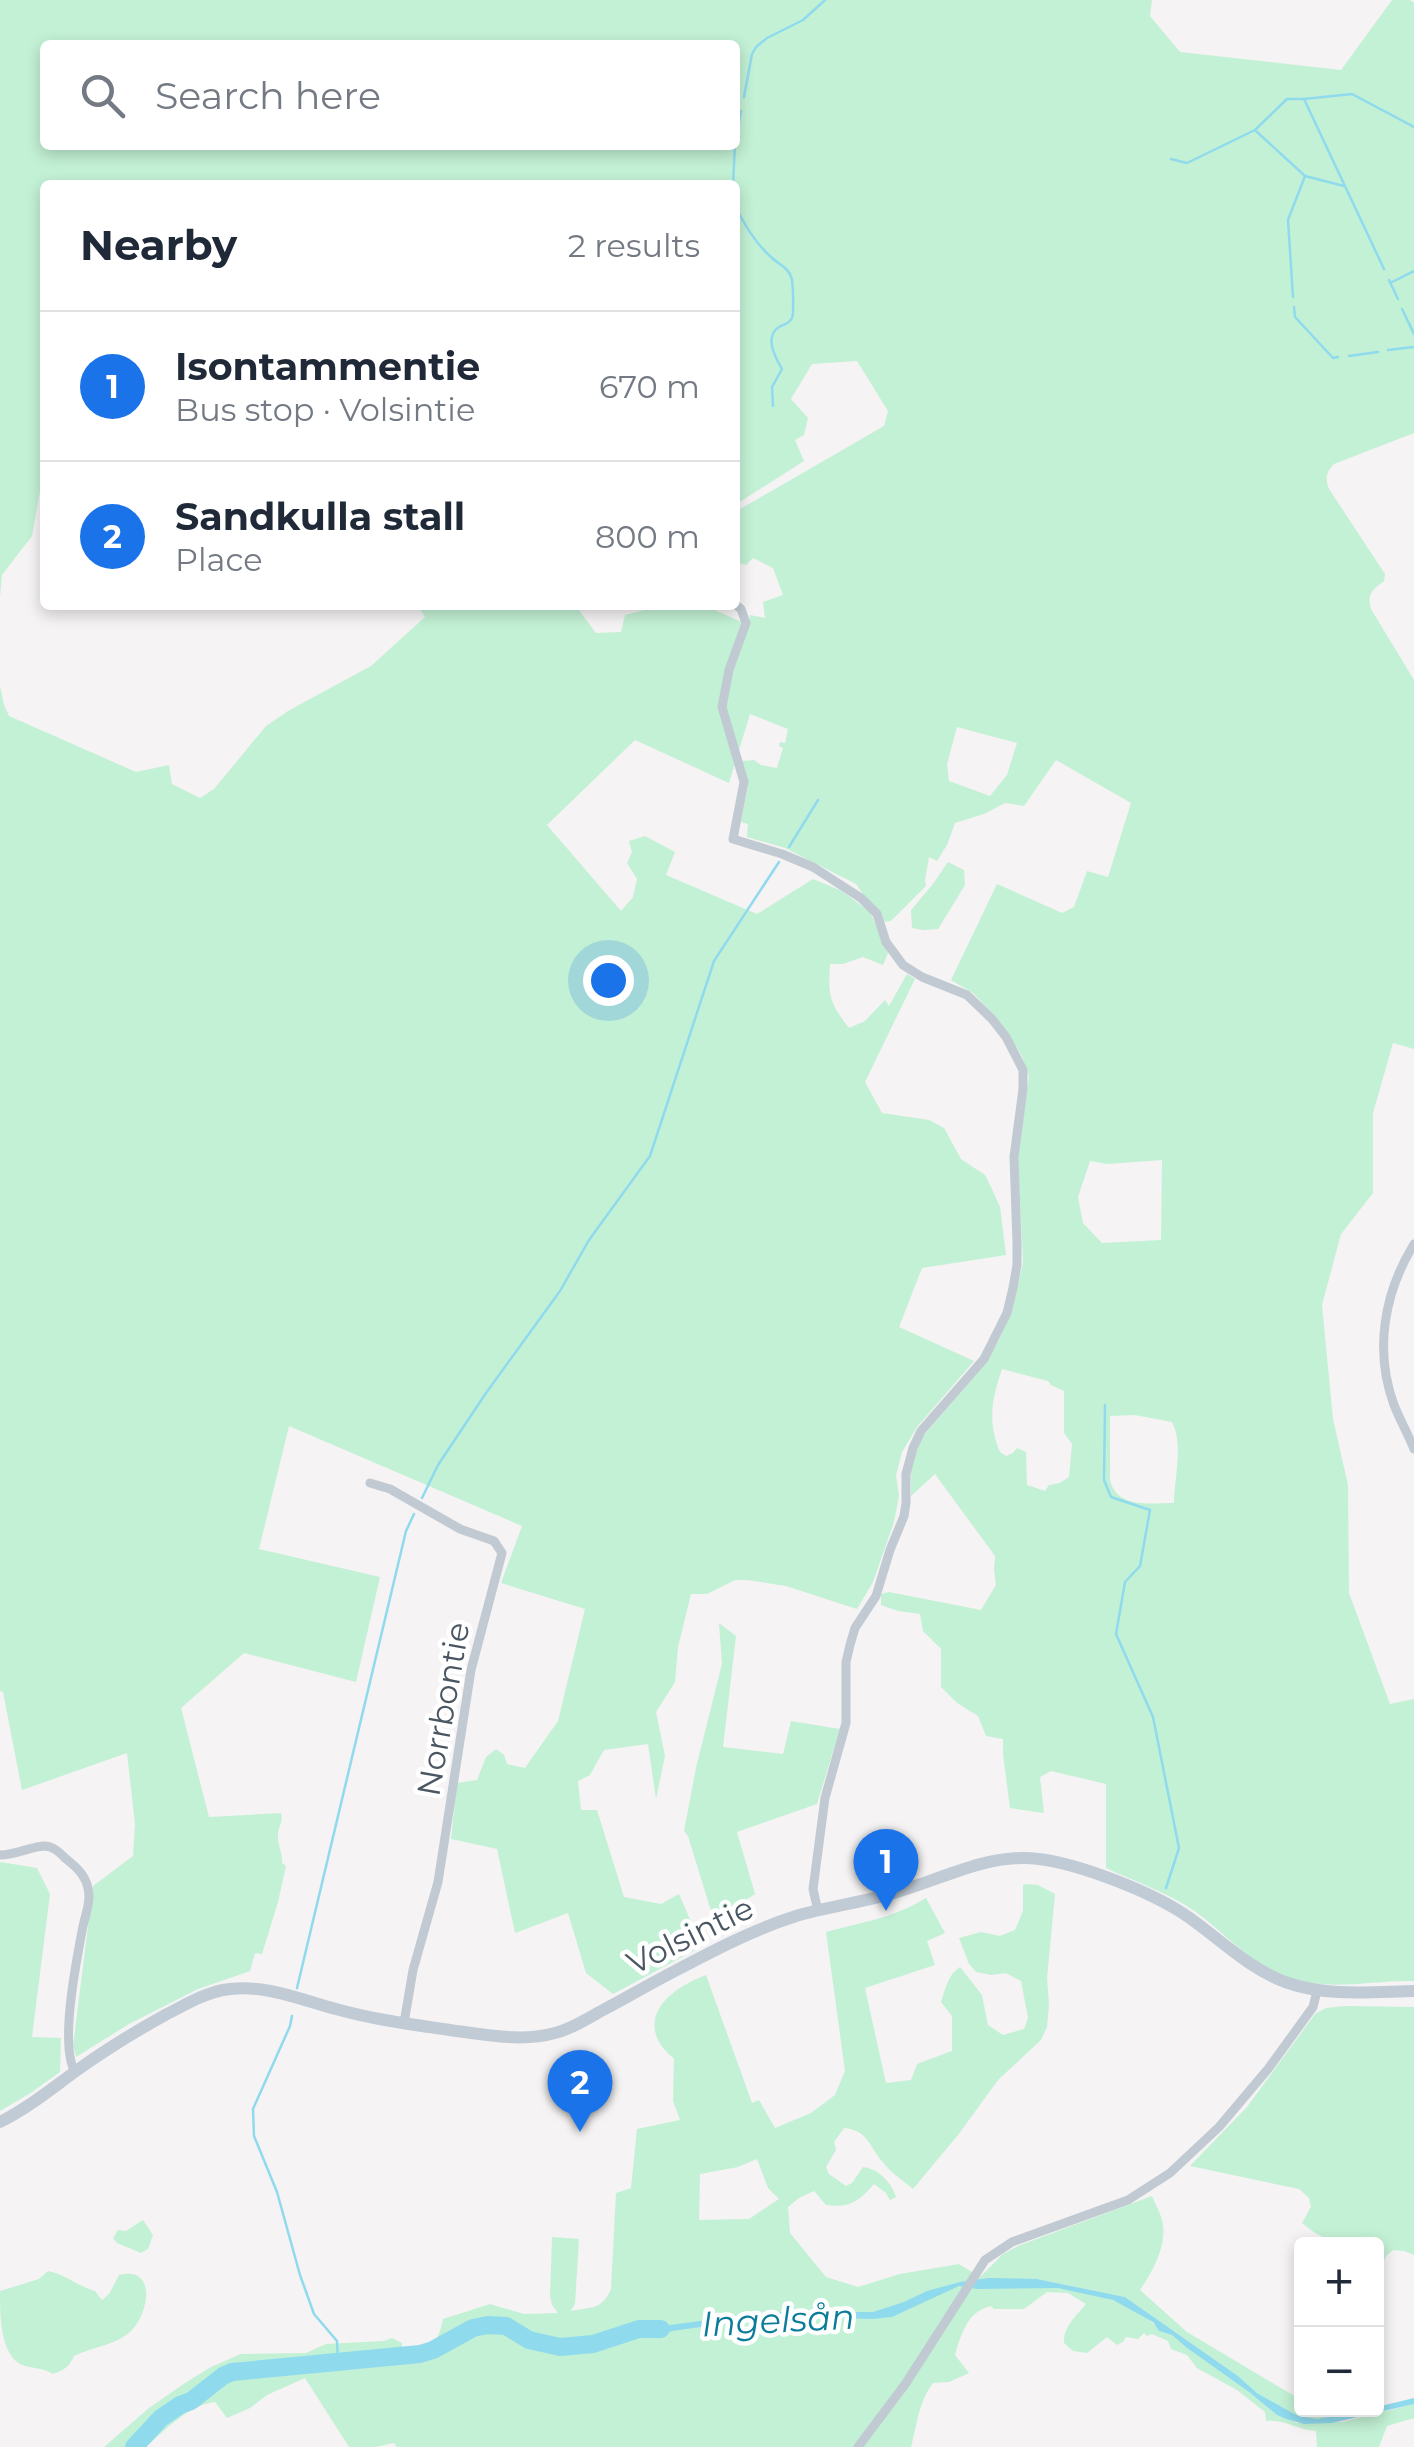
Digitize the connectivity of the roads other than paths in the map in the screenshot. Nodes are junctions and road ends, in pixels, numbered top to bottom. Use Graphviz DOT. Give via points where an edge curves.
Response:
graph roads {
  1 [pos="740,607"];
  2 [pos="1414,1244"];
  3 [pos="1414,1449"];
  4 [pos="370,1483"];
  5 [pos="0,1855"];
  6 [pos="818,1910"];
  7 [pos="1317,1991"];
  8 [pos="1414,1991"];
  9 [pos="404,2023"];
  10 [pos="74,2072"];
  11 [pos="0,2122"];
  12 [pos="858,2447"];
  1 -- 6 [label="street" via="746,623 722,707 744,782 733,839 813,867 861,898 877,914 903,965 967,995 1006,1036 1023,1070 1014,1157 1013,1288 984,1359 913,1448 904,1516 876,1596 855,1628 846,1662 846,1724 825,1798 813,1889"];
  2 -- 3 [label="street" via="1392,1288 1383,1331 1388,1385"];
  4 -- 9 [label="street, Norrbontie" via="494,1541 502,1552 471,1672 438,1882"];
  5 -- 10 [label="street" via="54,1848 88,1888 70,2019"];
  6 -- 7 [label="street, Volsintie" via="990,1862 1046,1860 1161,1900 1248,1964"];
  6 -- 9 [label="street, Volsintie" via="740,1939 560,2032 524,2038"];
  7 -- 8 [label="street, Volsintie"];
  7 -- 12 [label="street" via="1313,2007 1268,2069 1170,2172 1128,2200 1030,2235 985,2260"];
  9 -- 10 [label="street, Volsintie" via="267,1990 222,1990 138,2030"];
  10 -- 11 [label="street, Volsintie"];
}
